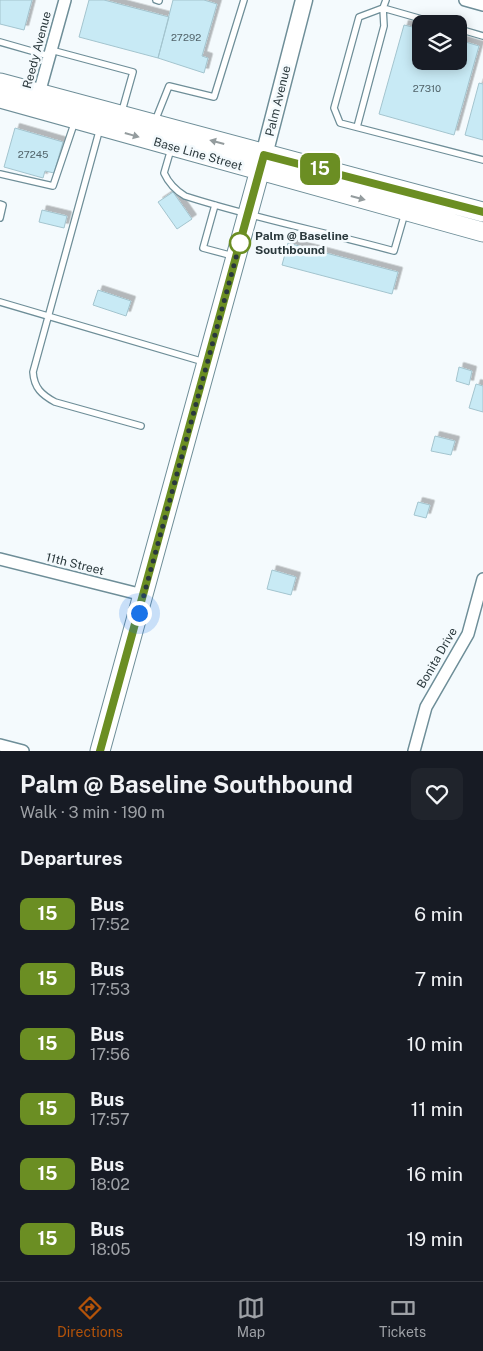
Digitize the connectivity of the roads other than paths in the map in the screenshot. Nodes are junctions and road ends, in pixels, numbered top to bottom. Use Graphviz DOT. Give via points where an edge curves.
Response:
graph roads {
  1 [pos="65,0"];
  2 [pos="244,0"];
  3 [pos="304,0"];
  4 [pos="386,0"];
  5 [pos="465,0"];
  6 [pos="483,5"];
  7 [pos="383,8"];
  8 [pos="412,16"];
  9 [pos="467,31"];
  10 [pos="483,36"];
  11 [pos="0,42"];
  12 [pos="50,53"];
  13 [pos="0,83"];
  14 [pos="0,98"];
  15 [pos="37,100"];
  16 [pos="77,111"];
  17 [pos="120,116"];
  18 [pos="153,125"];
  19 [pos="101,126"];
  20 [pos="358,127"];
  21 [pos="171,146"];
  22 [pos="483,160"];
  23 [pos="262,163"];
  24 [pos="0,174"];
  25 [pos="0,204"];
  26 [pos="215,205"];
  27 [pos="406,211"];
  28 [pos="480,212"];
  29 [pos="248,215"];
  30 [pos="0,218"];
  31 [pos="483,232"];
  32 [pos="236,257"];
  33 [pos="0,302"];
  34 [pos="49,316"];
  35 [pos="207,363"];
  36 [pos="141,426"];
  37 [pos="0,559"];
  38 [pos="483,579"];
  39 [pos="144,595"];
  40 [pos="0,745"];
  41 [pos="23,751"];
  42 [pos="100,751"];
  43 [pos="414,751"];
  1 -- 12 [label="street, Reedy Avenue"];
  2 -- 18 [label="lane" via="214,97 169,86"];
  3 -- 23 [label="main road, Palm Avenue"];
  4 -- 7 [label="lane"];
  5 -- 6 [label="street"];
  7 -- 8 [label="lane"];
  7 -- 20 [label="lane" via="384,26"];
  7 -- 20 [label="lane" via="359,17 334,108 340,123"];
  9 -- 10 [label="lane"];
  11 -- 12 [label="lane"];
  12 -- 15 [label="street, Reedy Avenue"];
  12 -- 17 [label="lane" via="132,72"];
  13 -- 15 [label="main road, Base Line Street"];
  14 -- 15 [label="main road, Base Line Street"];
  15 -- 16 [label="main road, Base Line Street"];
  16 -- 17 [label="main road, Base Line Street"];
  16 -- 19 [label="main road, Base Line Street"];
  16 -- 24 [label="lane" via="54,186"];
  17 -- 18 [label="main road, Base Line Street"];
  23 -- 18 [label="main road, Base Line Street, one-way"];
  19 -- 21 [label="main road, Base Line Street, one-way"];
  19 -- 34 [label="lane"];
  20 -- 22 [label="lane"];
  21 -- 23 [label="main road, Base Line Street"];
  21 -- 26 [label="lane" via="164,173 168,183 185,196"];
  23 -- 27 [label="main road, Base Line Street, one-way"];
  23 -- 28 [label="main road, Base Line Street"];
  23 -- 29 [label="main road, Palm Avenue"];
  25 -- 30 [label="lane" via="3,205"];
  26 -- 29 [label="lane"];
  26 -- 32 [label="lane" via="203,248"];
  27 -- 28 [label="main road" via="420,207 468,214"];
  27 -- 29 [label="lane" via="394,251"];
  27 -- 31 [label="main road, Base Line Street"];
  29 -- 32 [label="main road, Palm Avenue"];
  32 -- 35 [label="main road, Palm Avenue"];
  33 -- 34 [label="lane"];
  34 -- 35 [label="lane"];
  34 -- 36 [label="lane" via="33,372 34,382 42,396"];
  35 -- 39 [label="main road, Palm Avenue"];
  37 -- 39 [label="street, 11th Street"];
  38 -- 43 [label="street, Bonita Drive" via="468,634 426,707"];
  39 -- 42 [label="main road, Palm Avenue"];
  40 -- 41 [label="street"];
}
